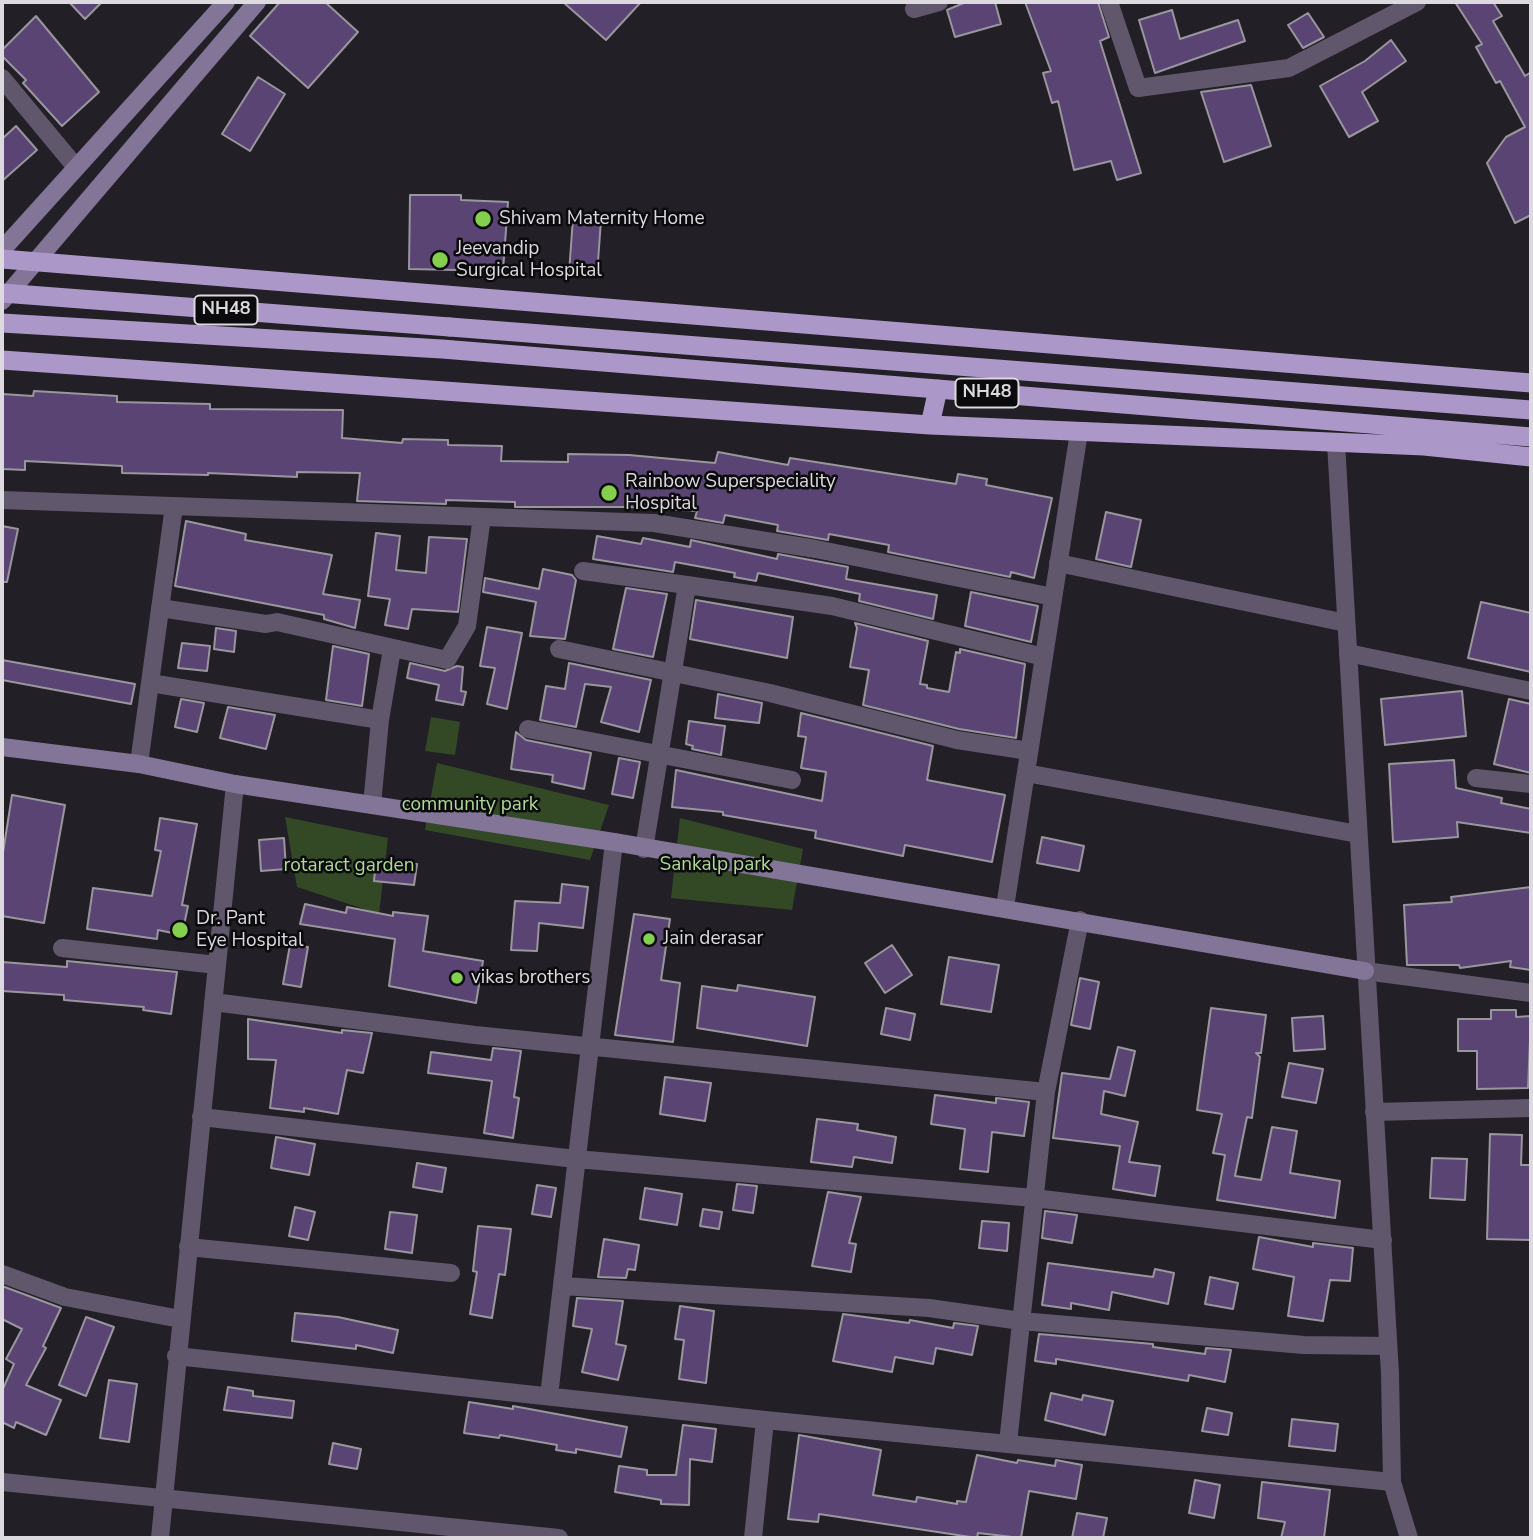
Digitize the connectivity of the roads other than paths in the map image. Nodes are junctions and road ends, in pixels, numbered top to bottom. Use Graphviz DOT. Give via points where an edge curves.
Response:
graph roads {
  1 [pos="226,2"];
  2 [pos="257,2"];
  3 [pos="939,2"];
  4 [pos="1109,2"];
  5 [pos="1417,2"];
  6 [pos="914,9"];
  7 [pos="2,78"];
  8 [pos="75,166"];
  9 [pos="2,250"];
  10 [pos="2,259"];
  11 [pos="36,262"];
  12 [pos="2,293"];
  13 [pos="2,301"];
  14 [pos="2,323"];
  15 [pos="2,359"];
  16 [pos="1531,383"];
  17 [pos="938,389"];
  18 [pos="1531,410"];
  19 [pos="930,425"];
  20 [pos="1079,432"];
  21 [pos="1531,437"];
  22 [pos="1336,443"];
  23 [pos="1531,457"];
  24 [pos="2,500"];
  25 [pos="174,506"];
  26 [pos="482,517"];
  27 [pos="1058,564"];
  28 [pos="583,571"];
  29 [pos="687,585"];
  30 [pos="1053,597"];
  31 [pos="160,608"];
  32 [pos="1346,623"];
  33 [pos="392,649"];
  34 [pos="559,649"];
  35 [pos="1348,653"];
  36 [pos="1044,657"];
  37 [pos="673,673"];
  38 [pos="150,683"];
  39 [pos="1531,691"];
  40 [pos="380,720"];
  41 [pos="528,729"];
  42 [pos="2,747"];
  43 [pos="1029,751"];
  44 [pos="659,757"];
  45 [pos="139,764"];
  46 [pos="1026,773"];
  47 [pos="1476,778"];
  48 [pos="792,780"];
  49 [pos="235,784"];
  50 [pos="1531,784"];
  51 [pos="372,805"];
  52 [pos="1358,834"];
  53 [pos="614,842"];
  54 [pos="644,849"];
  55 [pos="1005,907"];
  56 [pos="1080,920"];
  57 [pos="62,948"];
  58 [pos="217,965"];
  59 [pos="1366,971"];
  60 [pos="1531,993"];
  61 [pos="214,1002"];
  62 [pos="589,1044"];
  63 [pos="1046,1091"];
  64 [pos="1531,1108"];
  65 [pos="1374,1112"];
  66 [pos="201,1117"];
  67 [pos="576,1159"];
  68 [pos="1034,1198"];
  69 [pos="1383,1240"];
  70 [pos="188,1247"];
  71 [pos="451,1273"];
  72 [pos="2,1274"];
  73 [pos="562,1286"];
  74 [pos="180,1319"];
  75 [pos="1021,1321"];
  76 [pos="1388,1346"];
  77 [pos="176,1356"];
  78 [pos="549,1396"];
  79 [pos="765,1420"];
  80 [pos="1008,1443"];
  81 [pos="2,1482"];
  82 [pos="1392,1482"];
  83 [pos="161,1498"];
  84 [pos="160,1538"];
  85 [pos="559,1538"];
  86 [pos="753,1538"];
  87 [pos="1409,1538"];
  1 -- 8 [label="main road"];
  2 -- 11 [label="main road"];
  3 -- 6 [label="street"];
  4 -- 5 [label="street" via="1138,88 1289,68"];
  7 -- 8 [label="street"];
  8 -- 9 [label="main road"];
  10 -- 11 [label="highway"];
  11 -- 13 [label="main road"];
  11 -- 16 [label="highway"];
  12 -- 18 [label="highway, NH48, bridge"];
  14 -- 17 [label="highway, NH48" via="442,349"];
  15 -- 19 [label="highway"];
  17 -- 19 [label="highway"];
  17 -- 21 [label="highway, NH48"];
  19 -- 20 [label="highway"];
  20 -- 22 [label="highway"];
  20 -- 27 [label="street"];
  22 -- 23 [label="highway"];
  22 -- 32 [label="street"];
  24 -- 25 [label="street"];
  25 -- 26 [label="street"];
  25 -- 31 [label="street"];
  26 -- 30 [label="street" via="654,523 816,549"];
  26 -- 33 [label="street" via="467,626 447,660"];
  27 -- 30 [label="street"];
  27 -- 32 [label="street"];
  28 -- 29 [label="street"];
  29 -- 36 [label="street" via="832,606"];
  29 -- 37 [label="street"];
  30 -- 36 [label="street"];
  31 -- 33 [label="street" via="277,622"];
  31 -- 38 [label="street"];
  32 -- 35 [label="street"];
  33 -- 40 [label="street"];
  34 -- 37 [label="street"];
  35 -- 39 [label="street"];
  35 -- 52 [label="street"];
  36 -- 43 [label="street"];
  37 -- 43 [label="street" via="957,740"];
  37 -- 44 [label="street"];
  38 -- 40 [label="street"];
  38 -- 45 [label="street"];
  40 -- 51 [label="street"];
  41 -- 44 [label="street"];
  42 -- 45 [label="main road"];
  43 -- 46 [label="street"];
  44 -- 48 [label="street"];
  44 -- 54 [label="street"];
  45 -- 49 [label="main road"];
  46 -- 52 [label="street"];
  46 -- 55 [label="street"];
  47 -- 50 [label="street"];
  49 -- 51 [label="main road"];
  49 -- 58 [label="street"];
  51 -- 53 [label="main road"];
  52 -- 59 [label="street"];
  53 -- 54 [label="main road"];
  53 -- 62 [label="street"];
  54 -- 55 [label="main road"];
  55 -- 56 [label="main road"];
  56 -- 59 [label="main road"];
  56 -- 63 [label="street"];
  57 -- 58 [label="street"];
  58 -- 61 [label="street"];
  59 -- 60 [label="street"];
  59 -- 65 [label="street"];
  61 -- 62 [label="street" via="475,1035"];
  61 -- 66 [label="street"];
  62 -- 63 [label="street"];
  62 -- 67 [label="street"];
  63 -- 68 [label="street"];
  64 -- 65 [label="street"];
  65 -- 69 [label="street"];
  66 -- 67 [label="street"];
  66 -- 70 [label="street"];
  67 -- 68 [label="street"];
  67 -- 73 [label="street"];
  68 -- 69 [label="street"];
  68 -- 75 [label="street"];
  69 -- 76 [label="street"];
  70 -- 71 [label="street"];
  70 -- 74 [label="street"];
  72 -- 74 [label="street" via="65,1297"];
  73 -- 75 [label="street" via="929,1308"];
  73 -- 78 [label="street"];
  74 -- 77 [label="street"];
  75 -- 76 [label="street" via="1304,1345"];
  75 -- 80 [label="street"];
  76 -- 82 [label="street"];
  77 -- 78 [label="street"];
  77 -- 83 [label="street"];
  78 -- 79 [label="street"];
  79 -- 80 [label="street"];
  79 -- 86 [label="street"];
  80 -- 82 [label="street"];
  81 -- 83 [label="street"];
  82 -- 87 [label="street"];
  83 -- 84 [label="street"];
  83 -- 85 [label="street"];
}
